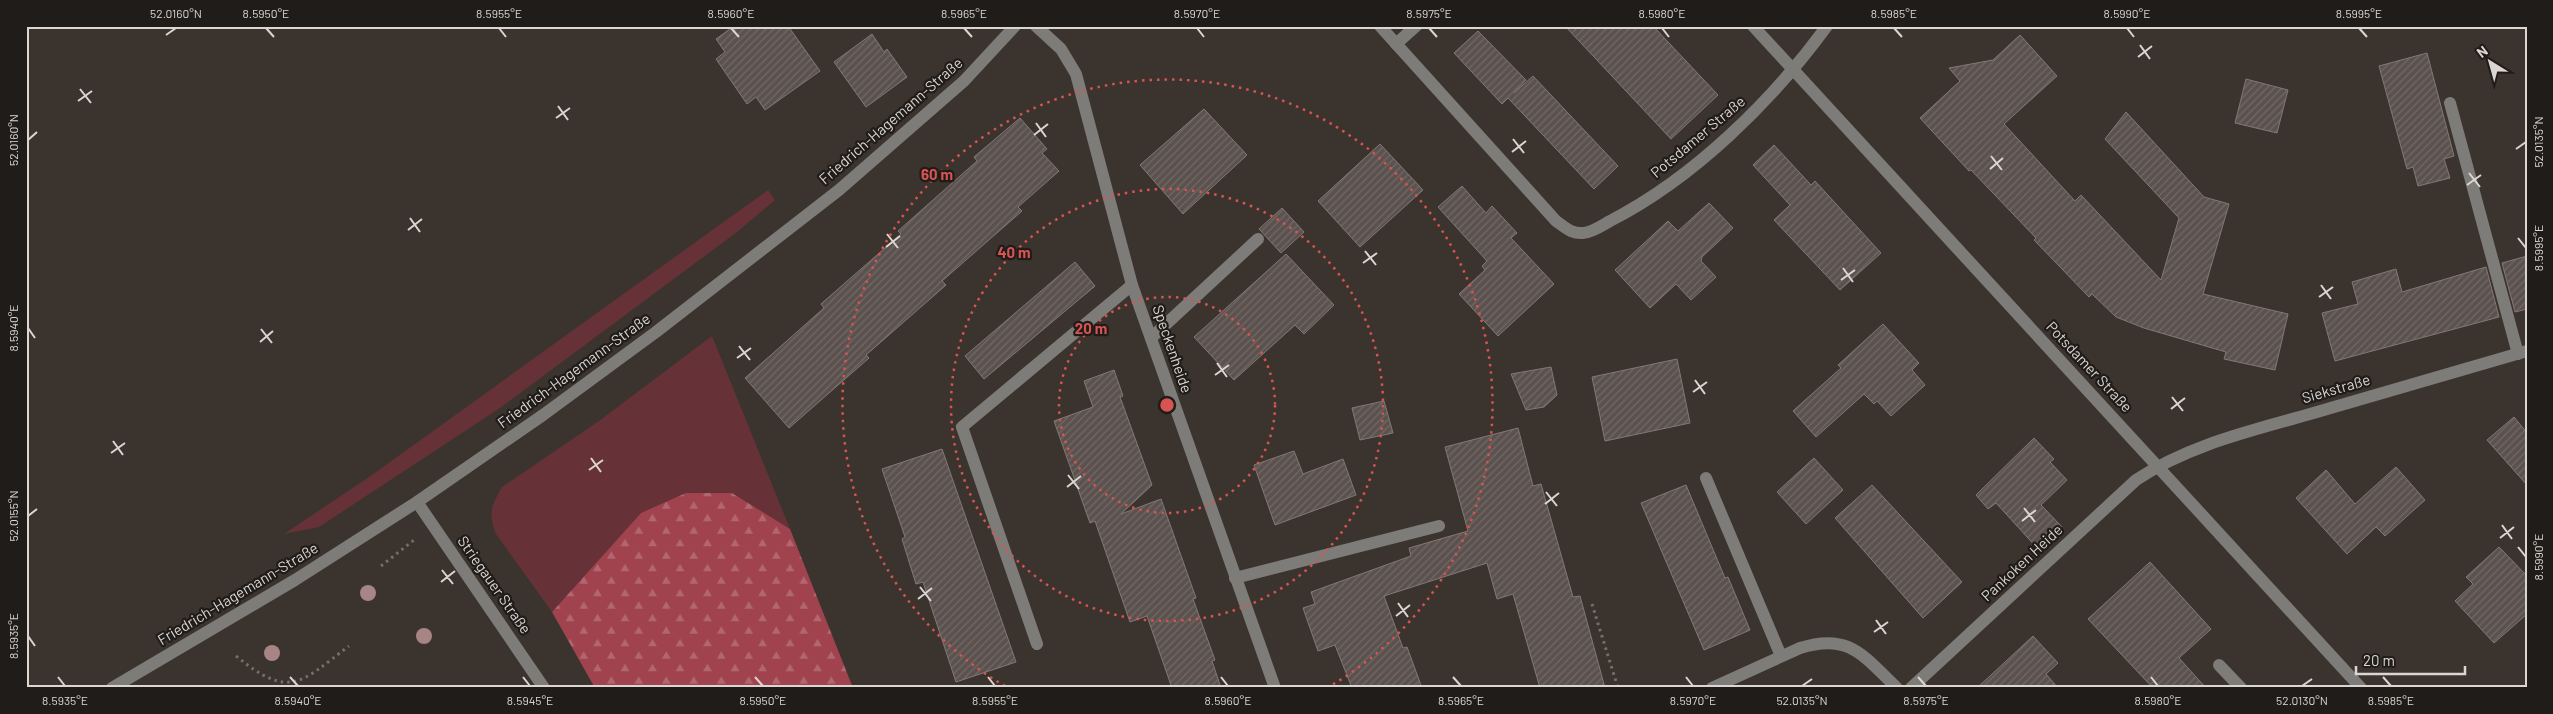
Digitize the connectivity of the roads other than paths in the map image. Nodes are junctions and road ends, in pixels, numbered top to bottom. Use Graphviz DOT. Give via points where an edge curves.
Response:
graph roads {
  1 [pos="1015,26"];
  2 [pos="1036,26"];
  3 [pos="1380,26"];
  4 [pos="1416,26"];
  5 [pos="1753,26"];
  6 [pos="1827,26"];
  7 [pos="1396,44"];
  8 [pos="1792,69"];
  9 [pos="2450,103"];
  10 [pos="1258,239"];
  11 [pos="1132,285"];
  12 [pos="1150,338"];
  13 [pos="2522,352"];
  14 [pos="2158,467"];
  15 [pos="1706,478"];
  16 [pos="417,502"];
  17 [pos="1439,526"];
  18 [pos="1236,578"];
  19 [pos="1037,644"];
  20 [pos="1782,656"];
  21 [pos="2219,665"];
  22 [pos="112,688"];
  23 [pos="544,688"];
  24 [pos="1275,688"];
  25 [pos="1712,688"];
  26 [pos="1898,688"];
  27 [pos="1911,688"];
  28 [pos="2240,688"];
  29 [pos="2361,688"];
  1 -- 16 [label="street, Friedrich-Hagemann-Straße" via="964,82 839,190 641,343"];
  2 -- 11 [label="street, Speckenheide" via="1061,49 1076,74"];
  3 -- 7 [label="street, Potsdamer Straße"];
  4 -- 7 [label="street"];
  5 -- 8 [label="street, Potsdamer Straße"];
  6 -- 8 [label="street"];
  7 -- 8 [label="street, Potsdamer Straße" via="1556,220 1572,232 1585,234 1631,210 1682,175 1763,103"];
  8 -- 14 [label="street, Potsdamer Straße"];
  9 -- 13 [label="street"];
  10 -- 12 [label="street"];
  11 -- 12 [label="street, Speckenheide"];
  11 -- 19 [label="street" via="962,427"];
  12 -- 18 [label="street, Speckenheide"];
  13 -- 14 [label="street, Siekstraße" via="2236,435"];
  14 -- 27 [label="street, Pankoken Heide" via="2136,480"];
  14 -- 29 [label="street, Potsdamer Straße"];
  15 -- 20 [label="street"];
  16 -- 22 [label="street, Friedrich-Hagemann-Straße" via="295,580"];
  16 -- 23 [label="street, Striegauer Straße"];
  17 -- 18 [label="street"];
  18 -- 24 [label="street, Speckenheide"];
  20 -- 25 [label="street"];
  20 -- 26 [label="street" via="1816,643 1834,642 1859,653"];
  21 -- 28 [label="street"];
}
